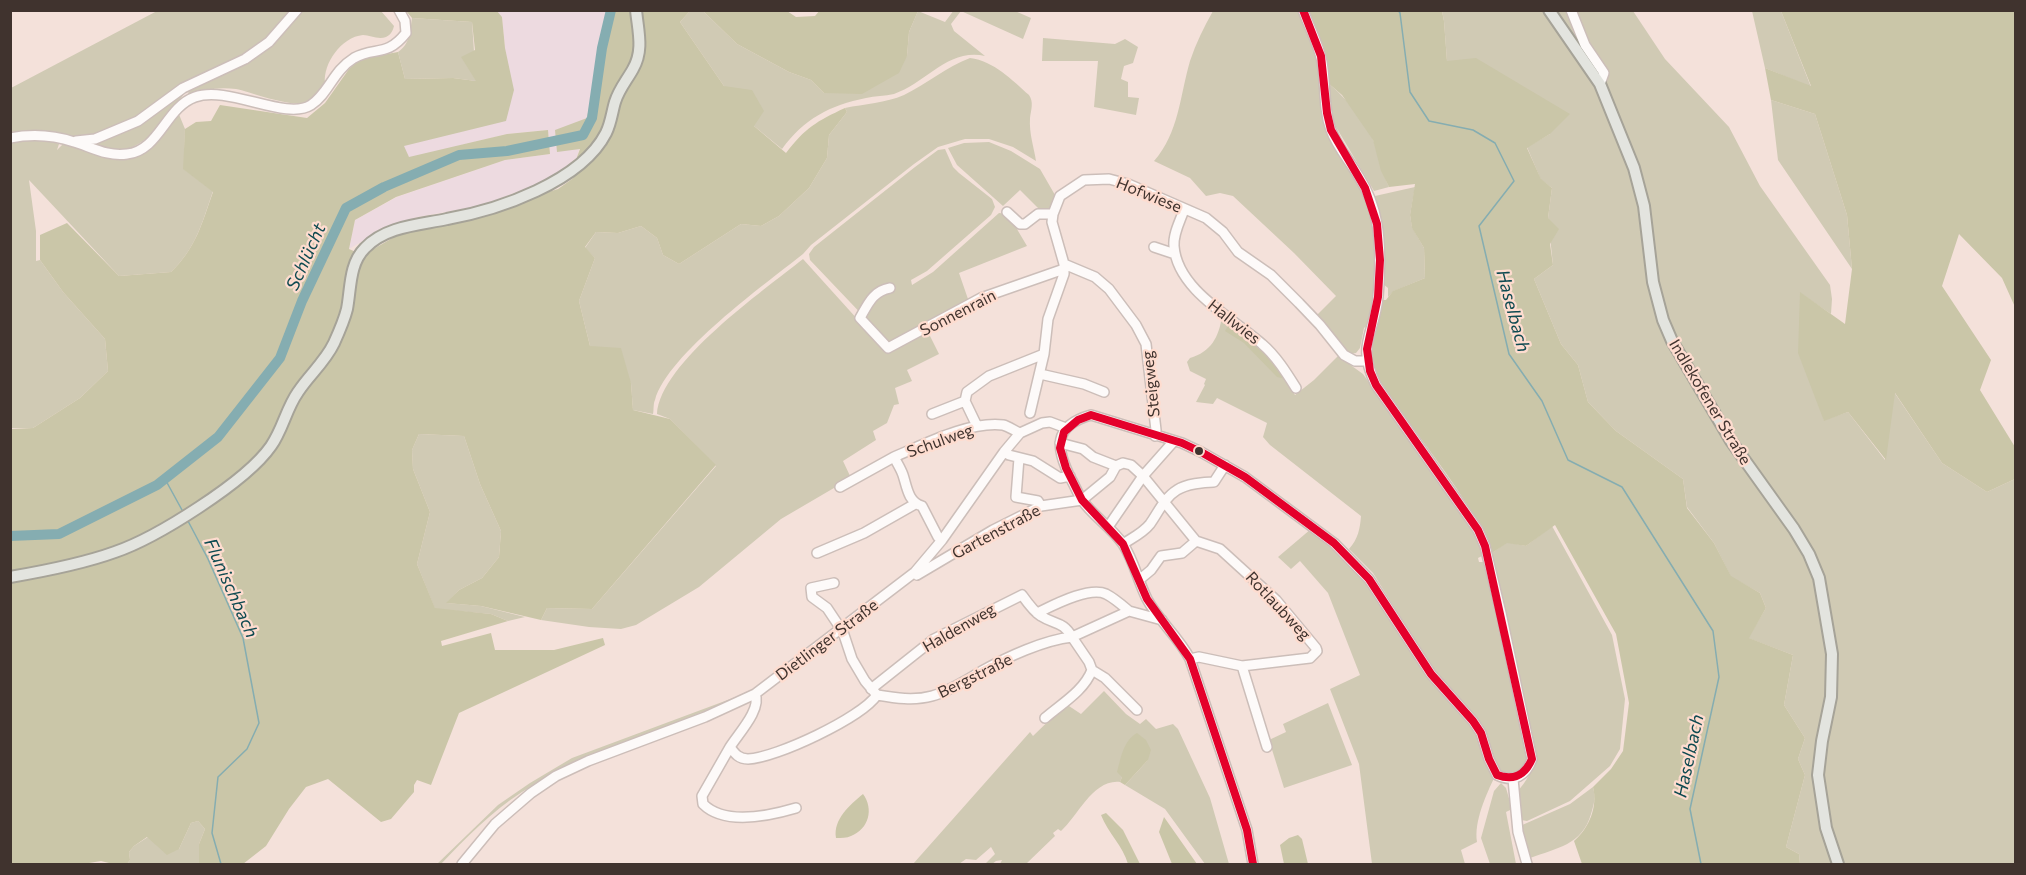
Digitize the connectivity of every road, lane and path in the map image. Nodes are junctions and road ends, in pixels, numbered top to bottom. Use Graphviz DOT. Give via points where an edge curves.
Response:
graph roads {
  1 [pos="297,10"];
  2 [pos="399,10"];
  3 [pos="636,10"];
  4 [pos="1303,10"];
  5 [pos="1549,10"];
  6 [pos="1571,10"];
  7 [pos="1600,84"];
  8 [pos="10,138"];
  9 [pos="74,142"];
  10 [pos="1184,210"];
  11 [pos="1007,212"];
  12 [pos="1053,214"];
  13 [pos="1154,247"];
  14 [pos="1175,254"];
  15 [pos="1064,266"];
  16 [pos="890,288"];
  17 [pos="1044,354"];
  18 [pos="1367,361"];
  19 [pos="1040,374"];
  20 [pos="1296,388"];
  21 [pos="1104,392"];
  22 [pos="965,401"];
  23 [pos="1030,413"];
  24 [pos="932,414"];
  25 [pos="977,426"];
  26 [pos="1066,428"];
  27 [pos="1020,433"];
  28 [pos="1155,436"];
  29 [pos="1174,441"];
  30 [pos="1060,443"];
  31 [pos="1004,452"];
  32 [pos="894,457"];
  33 [pos="1019,458"];
  34 [pos="1116,465"];
  35 [pos="1225,465"];
  36 [pos="1070,476"];
  37 [pos="1143,476"];
  38 [pos="840,487"];
  39 [pos="1082,500"];
  40 [pos="1164,502"];
  41 [pos="915,504"];
  42 [pos="1041,506"];
  43 [pos="1108,526"];
  44 [pos="942,540"];
  45 [pos="1196,541"];
  46 [pos="1123,544"];
  47 [pos="817,554"];
  48 [pos="915,572"];
  49 [pos="10,576"];
  50 [pos="1139,580"];
  51 [pos="834,583"];
  52 [pos="1129,611"];
  53 [pos="1037,613"];
  54 [pos="1162,620"];
  55 [pos="840,628"];
  56 [pos="1072,637"];
  57 [pos="1190,659"];
  58 [pos="1242,666"];
  59 [pos="1092,670"];
  60 [pos="874,692"];
  61 [pos="755,694"];
  62 [pos="1137,710"];
  63 [pos="1045,718"];
  64 [pos="730,747"];
  65 [pos="1267,747"];
  66 [pos="1513,779"];
  67 [pos="796,808"];
  68 [pos="462,864"];
  69 [pos="1253,864"];
  70 [pos="1527,864"];
  71 [pos="1838,864"];
  1 -- 9 [label="street" via="269,42 245,59 183,88 138,122 95,139"];
  2 -- 9 [label="street" via="406,33 397,45 356,57 338,70 310,106 277,107 216,93 195,97 178,106 153,139 128,154 114,154"];
  3 -- 49 [label="main road" via="640,47 637,60 618,94 601,141 566,174 530,194 468,215 403,227 366,246 356,259 344,318 330,350 298,391 272,445 249,469 201,505 134,545 94,559"];
  4 -- 18 [label="street" via="1321,59 1331,132 1370,196 1377,224 1378,299 1367,341"];
  5 -- 7 [label="main road, Indlekofener Straße"];
  6 -- 7 [label="street" via="1585,45 1604,73"];
  7 -- 71 [label="main road, Indlekofener Straße" via="1634,168 1644,206 1653,282 1672,341 1731,441 1794,529 1819,578 1832,654 1831,697 1818,775 1826,828"];
  8 -- 9 [label="street" via="27,135"];
  10 -- 12 [label="street, Hofwiese" via="1128,184 1095,178 1075,184 1060,196"];
  10 -- 14 [label="street" via="1175,237"];
  10 -- 18 [label="street, Hofwiese" via="1206,218 1238,252 1271,275 1344,355 1355,361"];
  11 -- 12 [label="street" via="1020,224 1038,214"];
  12 -- 15 [label="street" via="1055,238"];
  13 -- 14 [label="street"];
  14 -- 20 [label="street, Hallwies" via="1200,295 1264,345"];
  15 -- 16 [label="street, Sonnenrain" via="981,298 888,348 860,318 873,296"];
  15 -- 17 [label="street" via="1048,319"];
  15 -- 28 [label="street, Steigweg" via="1095,277 1136,325 1146,344"];
  17 -- 19 [label="street"];
  17 -- 22 [label="street" via="989,376 967,392"];
  18 -- 66 [label="street" via="1376,385 1478,530 1485,546 1531,749 1529,768"];
  19 -- 21 [label="street"];
  19 -- 23 [label="street"];
  22 -- 24 [label="street"];
  22 -- 25 [label="street"];
  25 -- 27 [label="street, Schulweg" via="1005,425"];
  25 -- 32 [label="street, Schulweg"];
  26 -- 27 [label="street, Dietlinger Straße" via="1050,422"];
  26 -- 28 [label="street" via="1091,415"];
  26 -- 30 [label="street"];
  27 -- 31 [label="street, Dietlinger Straße"];
  28 -- 29 [label="street"];
  29 -- 35 [label="street"];
  29 -- 37 [label="street"];
  30 -- 34 [label="street"];
  30 -- 36 [label="street" via="1059,451"];
  31 -- 33 [label="street"];
  31 -- 44 [label="street, Dietlinger Straße"];
  32 -- 38 [label="street, Schulweg"];
  32 -- 41 [label="street, Schulweg"];
  33 -- 36 [label="street" via="1033,461 1060,478"];
  33 -- 42 [label="street" via="1016,497 1038,501"];
  34 -- 37 [label="street" via="1131,465"];
  34 -- 39 [label="street" via="1110,477"];
  35 -- 40 [label="street" via="1215,482 1186,486"];
  35 -- 66 [label="street" via="1355,562 1431,674 1473,721 1497,775"];
  36 -- 39 [label="street"];
  37 -- 40 [label="street, Rotlaubweg"];
  37 -- 43 [label="street"];
  39 -- 42 [label="street, Gartenstraße"];
  39 -- 43 [label="street"];
  40 -- 45 [label="street, Rotlaubweg"];
  40 -- 46 [label="street" via="1149,525"];
  41 -- 44 [label="street, Schulweg" via="922,506"];
  41 -- 47 [label="street"];
  42 -- 48 [label="street, Gartenstraße" via="917,575"];
  43 -- 46 [label="street"];
  44 -- 48 [label="street, Dietlinger Straße"];
  45 -- 50 [label="street" via="1182,553 1161,556"];
  45 -- 58 [label="street, Rotlaubweg" via="1220,549 1251,576 1317,651 1310,658"];
  46 -- 50 [label="street"];
  48 -- 55 [label="street, Dietlinger Straße"];
  50 -- 54 [label="street"];
  51 -- 55 [label="street" via="810,588 812,597 827,608"];
  52 -- 53 [label="street" via="1100,592 1068,598"];
  52 -- 54 [label="street"];
  52 -- 56 [label="street, Bergstraße"];
  53 -- 56 [label="street" via="1066,626"];
  53 -- 60 [label="street, Haldenweg" via="1022,594 934,639"];
  54 -- 57 [label="street"];
  55 -- 60 [label="street" via="852,659"];
  55 -- 61 [label="street, Dietlinger Straße"];
  56 -- 59 [label="street"];
  56 -- 60 [label="street, Bergstraße" via="1029,650 931,697 898,699"];
  57 -- 58 [label="street, Rotlaubweg" via="1199,657"];
  57 -- 69 [label="street" via="1247,830"];
  58 -- 65 [label="street"];
  59 -- 62 [label="street"];
  59 -- 63 [label="street" via="1081,688"];
  60 -- 64 [label="street, Haldenweg" via="872,702 826,730 767,756 741,758"];
  61 -- 64 [label="street" via="756,708"];
  61 -- 68 [label="street, Dietlinger Straße" via="556,776 495,824"];
  64 -- 67 [label="street" via="702,796 710,811 734,817"];
  66 -- 70 [label="street" via="1518,832"];
}
